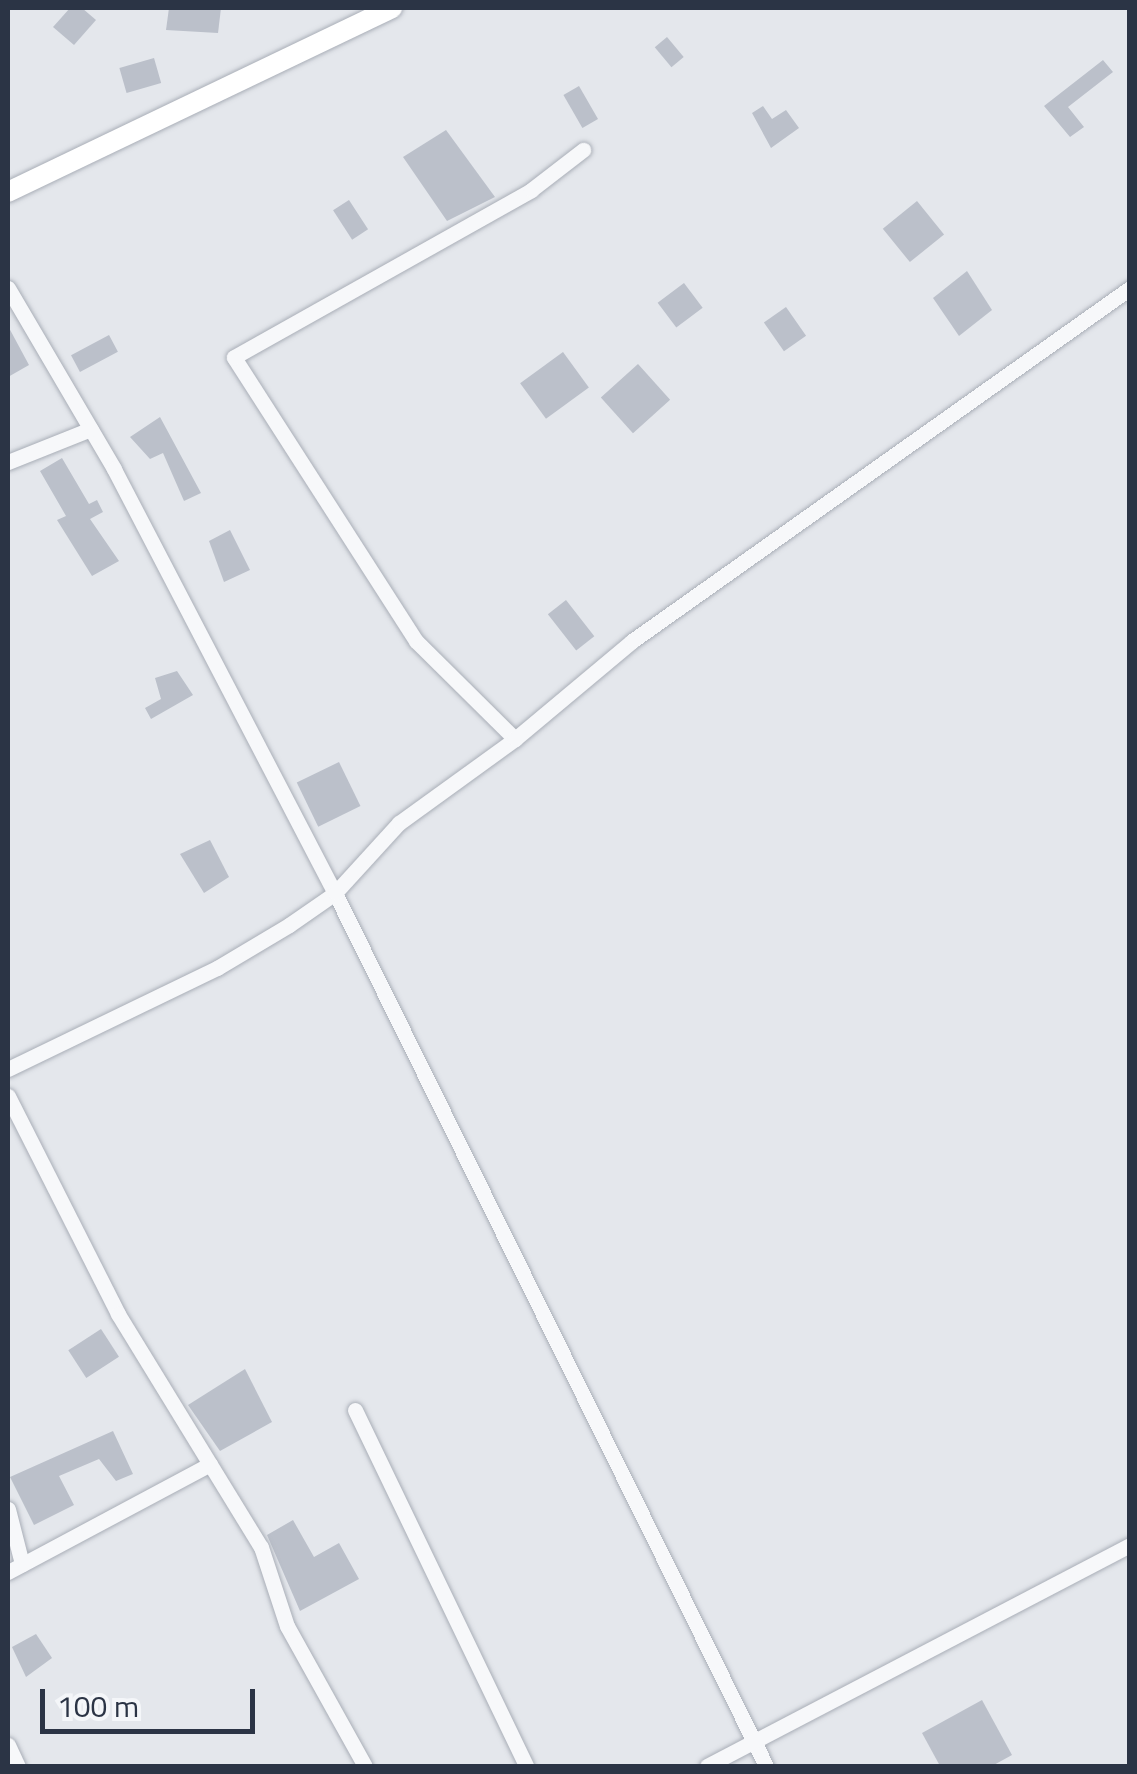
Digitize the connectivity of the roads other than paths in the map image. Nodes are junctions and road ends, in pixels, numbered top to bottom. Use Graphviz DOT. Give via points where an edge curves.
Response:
graph roads {
  1 [pos="392,8"];
  2 [pos="583,150"];
  3 [pos="8,192"];
  4 [pos="8,288"];
  5 [pos="1130,288"];
  6 [pos="90,429"];
  7 [pos="8,462"];
  8 [pos="515,739"];
  9 [pos="335,893"];
  10 [pos="8,1069"];
  11 [pos="8,1096"];
  12 [pos="355,1410"];
  13 [pos="210,1464"];
  14 [pos="8,1509"];
  15 [pos="1130,1545"];
  16 [pos="15,1568"];
  17 [pos="753,1742"];
  18 [pos="8,1745"];
  19 [pos="18,1766"];
  20 [pos="364,1766"];
  21 [pos="526,1766"];
  22 [pos="707,1766"];
  23 [pos="766,1766"];
  1 -- 3 [label="street"];
  2 -- 8 [label="street" via="531,190 234,356 416,641"];
  4 -- 6 [label="street"];
  5 -- 8 [label="street" via="632,640"];
  6 -- 7 [label="street"];
  6 -- 9 [label="street"];
  8 -- 9 [label="street" via="398,824"];
  9 -- 10 [label="street" via="217,968"];
  9 -- 17 [label="street"];
  11 -- 13 [label="street" via="118,1314"];
  12 -- 21 [label="street"];
  13 -- 16 [label="street"];
  13 -- 20 [label="street" via="262,1548 287,1626"];
  14 -- 16 [label="street"];
  15 -- 17 [label="street"];
  17 -- 22 [label="street"];
  17 -- 23 [label="street"];
  18 -- 19 [label="street"];
}
